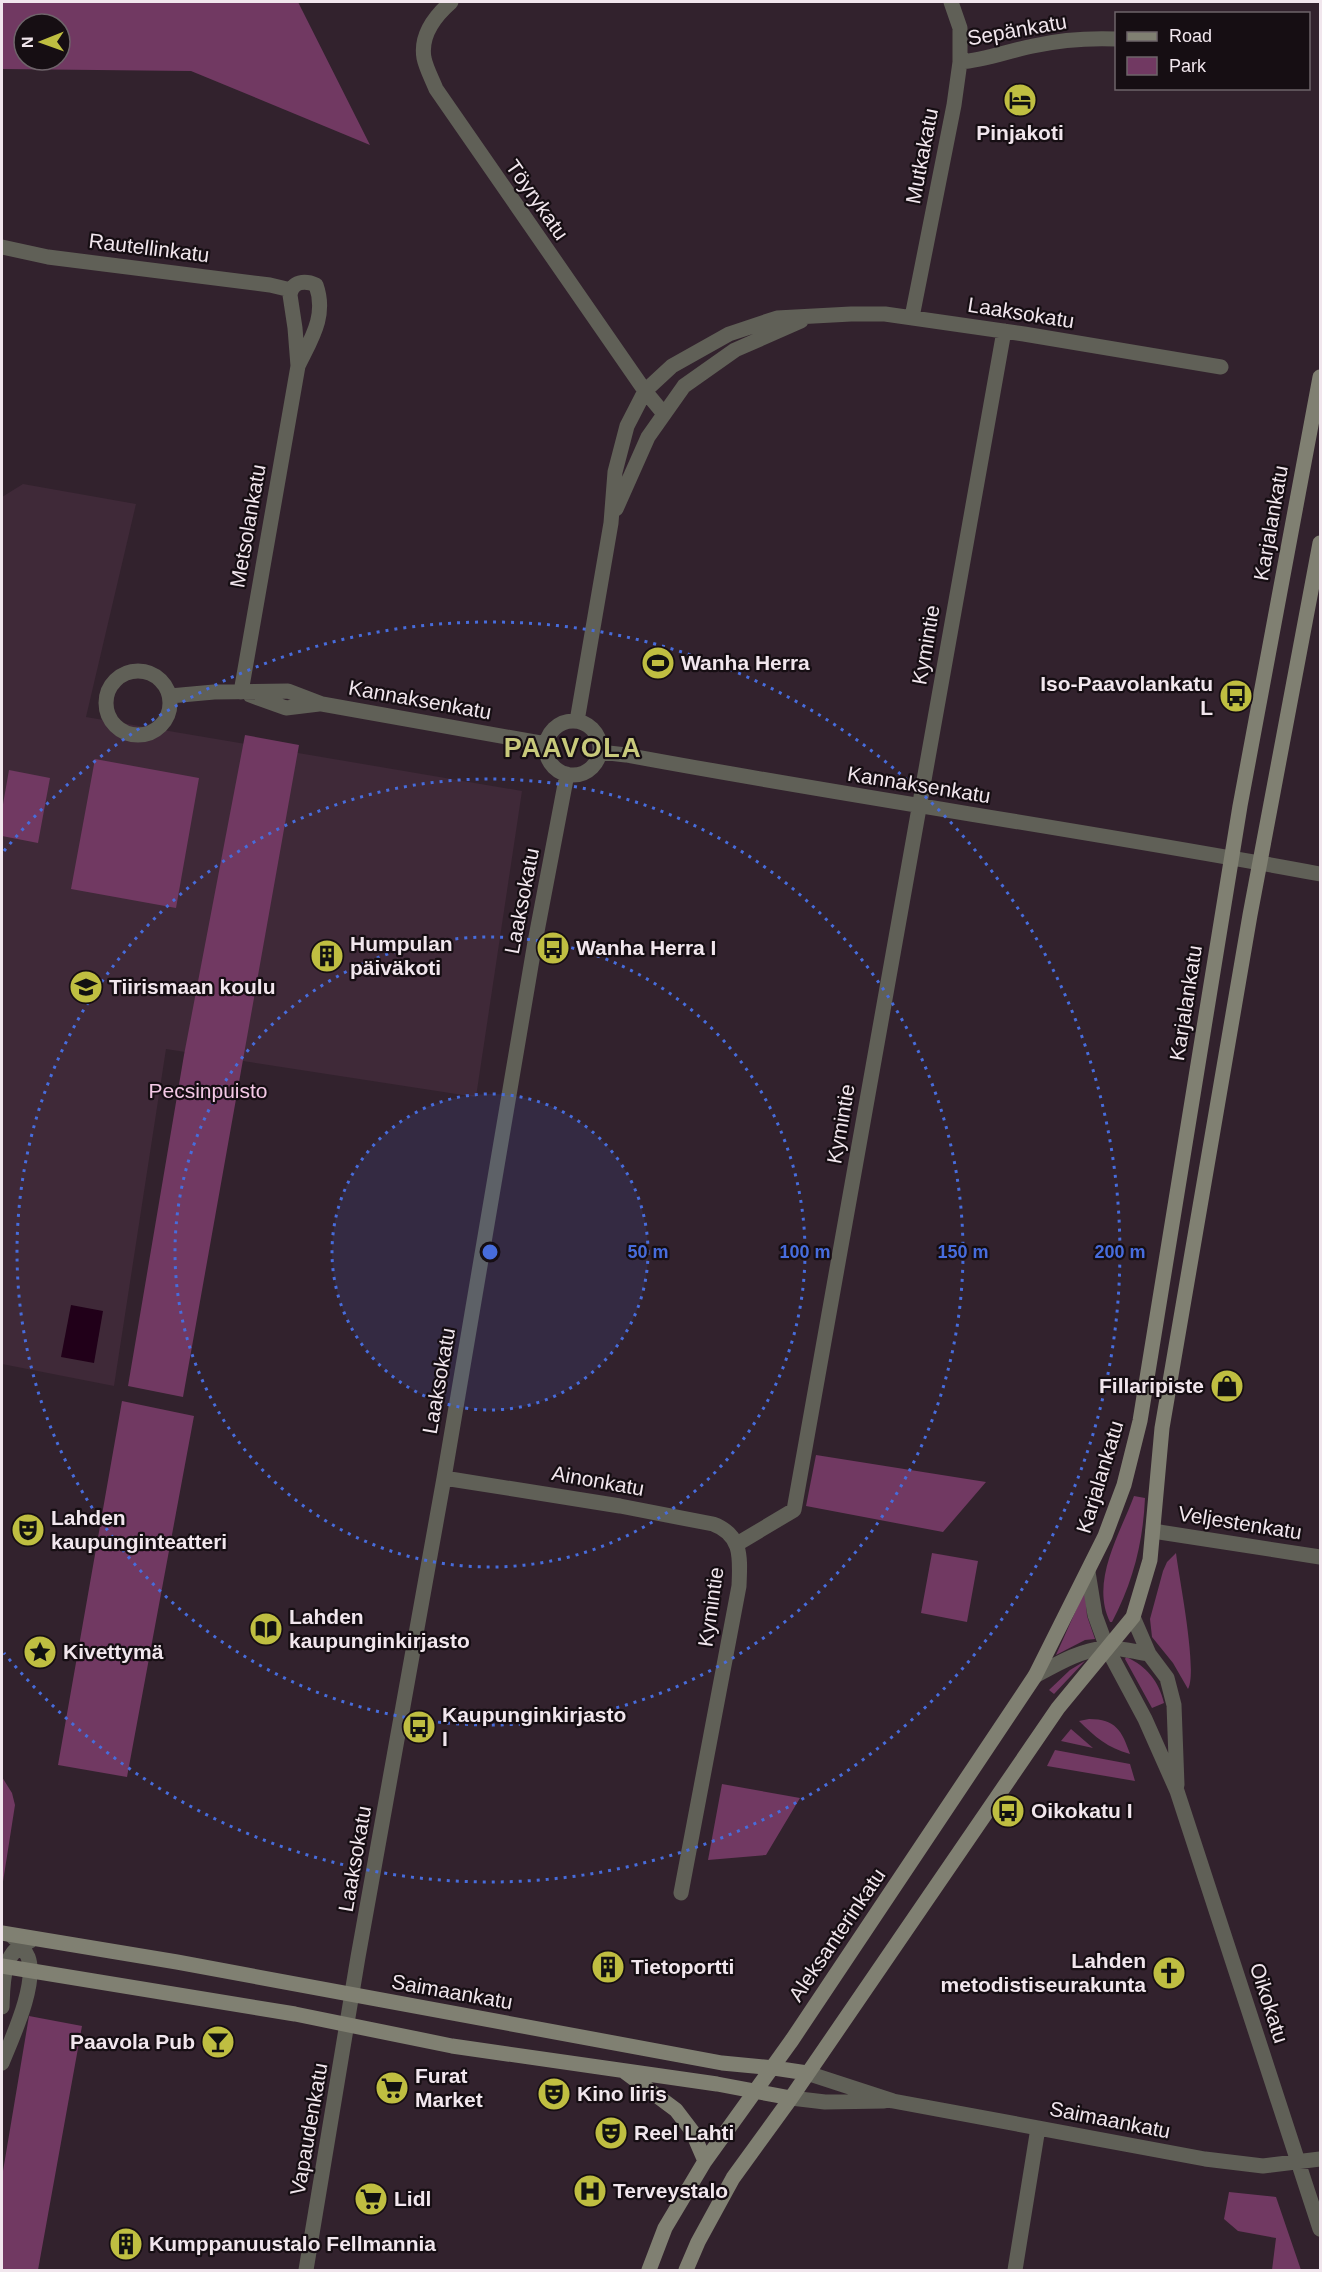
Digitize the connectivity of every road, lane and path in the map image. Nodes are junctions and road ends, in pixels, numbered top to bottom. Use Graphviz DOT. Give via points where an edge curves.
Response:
graph roads {
  1 [pos="451,2"];
  2 [pos="951,2"];
  3 [pos="1115,39"];
  4 [pos="960,62"];
  5 [pos="2,247"];
  6 [pos="291,290"];
  7 [pos="813,315"];
  8 [pos="912,317"];
  9 [pos="1004,331"];
  10 [pos="298,366"];
  11 [pos="1221,367"];
  12 [pos="1320,380"];
  13 [pos="645,391"];
  14 [pos="664,414"];
  15 [pos="611,523"];
  16 [pos="1320,543"];
  17 [pos="241,692"];
  18 [pos="170,696"];
  19 [pos="577,721"];
  20 [pos="546,744"];
  21 [pos="600,752"];
  22 [pos="567,774"];
  23 [pos="919,807"];
  24 [pos="1231,858"];
  25 [pos="1260,863"];
  26 [pos="1320,874"];
  27 [pos="444,1478"];
  28 [pos="1153,1531"];
  29 [pos="737,1544"];
  30 [pos="1320,1557"];
  31 [pos="1088,1572"];
  32 [pos="1133,1617"];
  33 [pos="1060,1623"];
  34 [pos="1107,1648"];
  35 [pos="1149,1654"];
  36 [pos="1035,1676"];
  37 [pos="1177,1791"];
  38 [pos="681,1893"];
  39 [pos="11,1937"];
  40 [pos="4,1966"];
  41 [pos="31,1971"];
  42 [pos="352,1994"];
  43 [pos="2,2007"];
  44 [pos="349,2025"];
  45 [pos="2,2063"];
  46 [pos="774,2067"];
  47 [pos="623,2070"];
  48 [pos="807,2073"];
  49 [pos="756,2092"];
  50 [pos="791,2098"];
  51 [pos="893,2101"];
  52 [pos="1038,2128"];
  53 [pos="1320,2159"];
  54 [pos="705,2161"];
  55 [pos="1298,2162"];
  56 [pos="1320,2229"];
  57 [pos="306,2271"];
  58 [pos="650,2271"];
  59 [pos="686,2271"];
  60 [pos="1015,2271"];
  1 -- 13 [label="street, Töyrykatu" via="433,20 426,36 423,57 436,89"];
  2 -- 4 [label="street, Mutkakatu" via="960,28"];
  3 -- 4 [label="street, Sepänkatu" via="1091,38 1034,46"];
  4 -- 8 [label="street, Mutkakatu"];
  5 -- 6 [label="street, Rautellinkatu" via="48,257"];
  6 -- 10 [label="street, Metsolankatu"];
  6 -- 10 [label="street, Metsolankatu" via="297,283 307,281 316,285 321,298 315,329"];
  7 -- 8 [label="street, Laaksokatu"];
  7 -- 13 [label="street, Laaksokatu" via="777,318 729,334 672,366"];
  7 -- 14 [label="street, Laaksokatu" via="735,350 684,386"];
  8 -- 9 [label="street, Laaksokatu"];
  9 -- 11 [label="street, Laaksokatu"];
  9 -- 23 [label="street, Kymintie"];
  10 -- 17 [label="street, Metsolankatu"];
  12 -- 24 [label="main road, Karjalankatu"];
  13 -- 14 [label="street, Töyrykatu"];
  13 -- 15 [label="street, Laaksokatu" via="627,426 615,472"];
  14 -- 15 [label="street, Laaksokatu" via="648,437"];
  15 -- 19 [label="street, Laaksokatu"];
  16 -- 25 [label="main road"];
  17 -- 18 [label="street, Kannaksenkatu"];
  17 -- 20 [label="street, Kannaksenkatu" via="286,708 322,704"];
  18 -- 18 [label="street" via="159,678 149,672 127,672 110,686 106,708 109,718 123,732 144,735 154,732 168,717"];
  19 -- 20 [label="street" via="563,722 551,731"];
  19 -- 21 [label="street" via="590,726 598,738"];
  20 -- 22 [label="street" via="547,757 555,768"];
  21 -- 22 [label="street" via="594,765 582,773"];
  21 -- 23 [label="street, Kannaksenkatu"];
  22 -- 27 [label="street, Laaksokatu"];
  23 -- 24 [label="street, Kannaksenkatu"];
  23 -- 29 [label="street, Kymintie" via="794,1510"];
  24 -- 25 [label="street, Kannaksenkatu"];
  24 -- 31 [label="main road, Karjalankatu" via="1140,1421 1124,1485"];
  25 -- 26 [label="street, Kannaksenkatu"];
  25 -- 28 [label="main road" via="1162,1428"];
  27 -- 29 [label="street, Ainonkatu" via="713,1524 724,1528"];
  27 -- 42 [label="street, Laaksokatu"];
  28 -- 30 [label="street, Veljestenkatu"];
  28 -- 32 [label="main road" via="1150,1560"];
  29 -- 38 [label="street, Kymintie" via="739,1586"];
  31 -- 33 [label="main road, Karjalankatu"];
  31 -- 34 [label="street, Oikokatu" via="1095,1615"];
  32 -- 34 [label="main road"];
  32 -- 35 [label="street, Oikokatu"];
  33 -- 36 [label="main road, Aleksanterinkatu"];
  34 -- 35 [label="street"];
  34 -- 36 [label="street" via="1065,1659"];
  34 -- 37 [label="street, Oikokatu"];
  34 -- 48 [label="main road" via="1058,1708"];
  35 -- 37 [label="street, Oikokatu" via="1167,1678 1174,1705"];
  36 -- 46 [label="main road, Aleksanterinkatu"];
  37 -- 55 [label="street, Oikokatu"];
  39 -- 40 [label="street" via="12,1952"];
  39 -- 41 [label="street" via="28,1957"];
  39 -- 42 [label="main road, Saimaankatu"];
  40 -- 41 [label="main road, Saimaankatu"];
  40 -- 43 [label="street"];
  41 -- 44 [label="main road, Saimaankatu"];
  41 -- 45 [label="street" via="23,2008"];
  42 -- 44 [label="street, Vapaudenkatu"];
  42 -- 46 [label="main road, Saimaankatu" via="722,2063"];
  44 -- 47 [label="main road, Saimaankatu" via="452,2046"];
  44 -- 57 [label="street, Vapaudenkatu"];
  46 -- 48 [label="main road, Saimaankatu"];
  46 -- 49 [label="main road, Aleksanterinkatu"];
  47 -- 49 [label="main road, Saimaankatu"];
  47 -- 54 [label="main road, Saimaankatu" via="676,2110 692,2131"];
  48 -- 50 [label="main road"];
  48 -- 51 [label="street, Saimaankatu"];
  49 -- 50 [label="main road, Saimaankatu"];
  49 -- 54 [label="main road, Aleksanterinkatu"];
  50 -- 51 [label="street, Saimaankatu"];
  50 -- 59 [label="main road" via="734,2178"];
  51 -- 52 [label="street, Saimaankatu"];
  52 -- 55 [label="street, Saimaankatu" via="1205,2159 1263,2166"];
  52 -- 60 [label="street"];
  53 -- 55 [label="street, Saimaankatu"];
  54 -- 58 [label="main road, Aleksanterinkatu" via="665,2228"];
  55 -- 56 [label="street, Oikokatu"];
}
